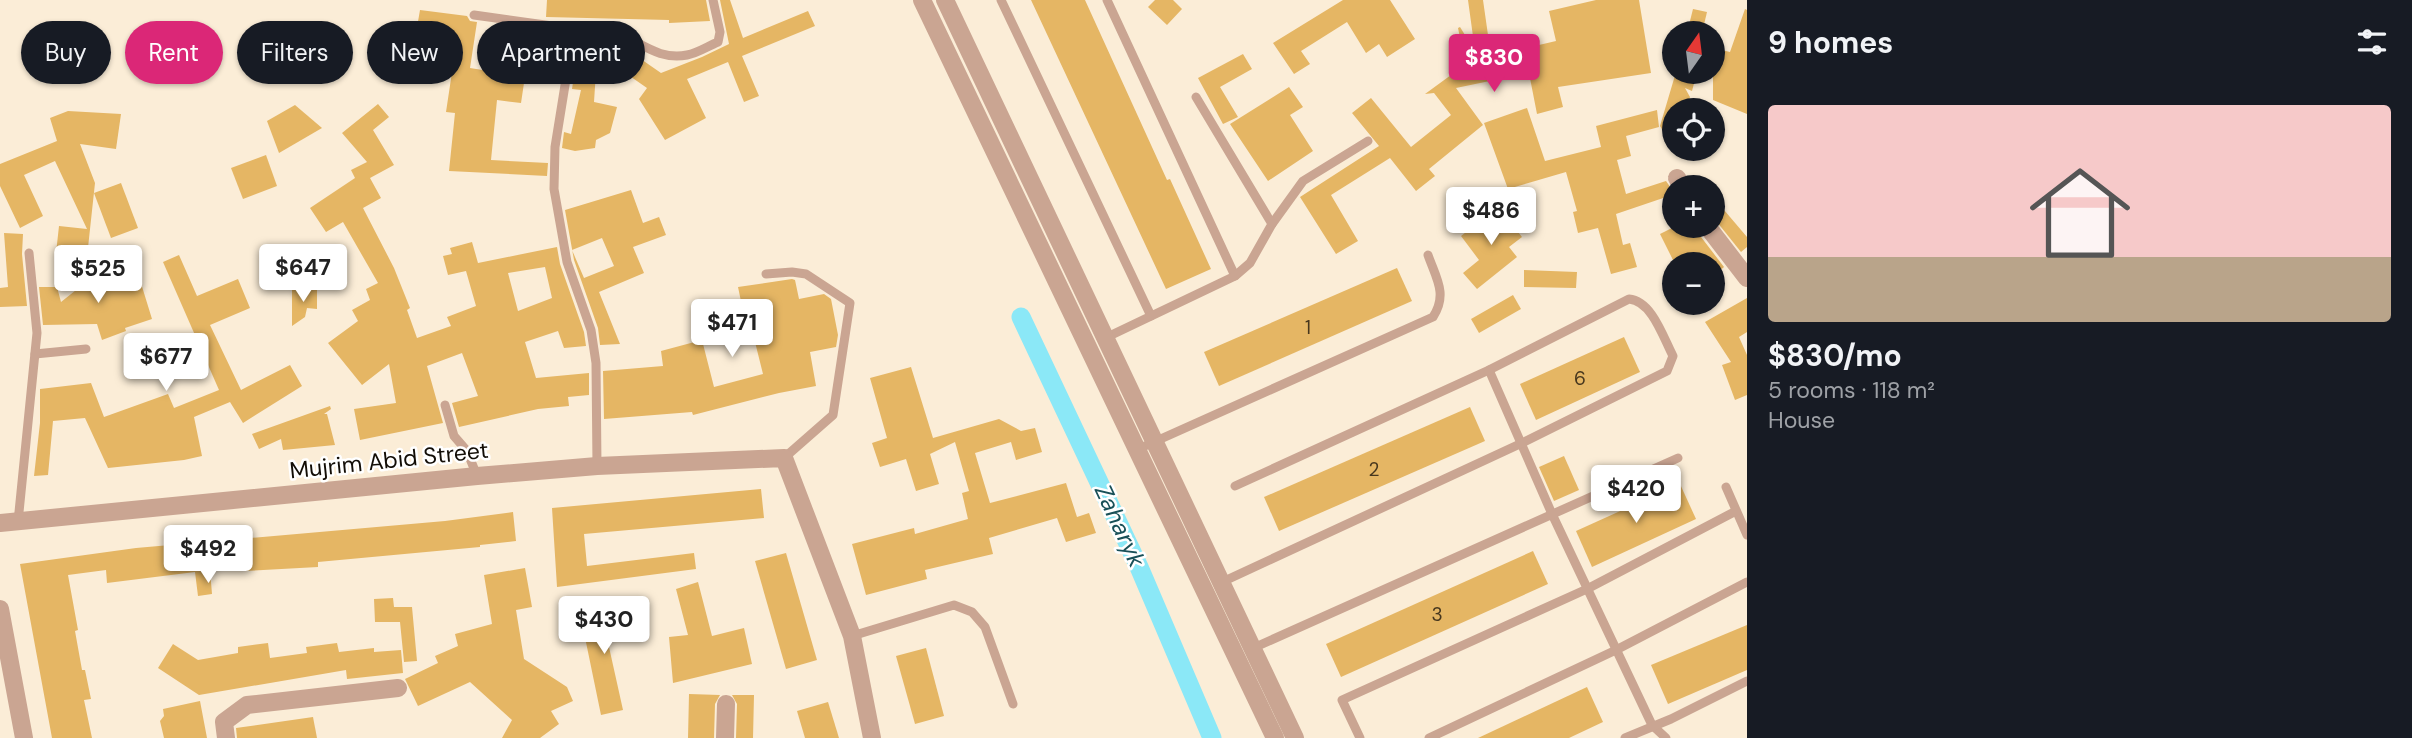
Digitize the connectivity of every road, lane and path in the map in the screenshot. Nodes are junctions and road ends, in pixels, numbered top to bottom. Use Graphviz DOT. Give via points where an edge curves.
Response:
graph roads {
  1 [pos="713,0"];
  2 [pos="922,0"];
  3 [pos="945,0"];
  4 [pos="1001,0"];
  5 [pos="1107,0"];
  6 [pos="474,15"];
  7 [pos="517,21"];
  8 [pos="645,49"];
  9 [pos="565,84"];
  10 [pos="1196,97"];
  11 [pos="1368,141"];
  12 [pos="1272,224"];
  13 [pos="1716,238"];
  14 [pos="29,253"];
  15 [pos="1428,255"];
  16 [pos="766,274"];
  17 [pos="1236,276"];
  18 [pos="1747,278"];
  19 [pos="1151,316"];
  20 [pos="1106,337"];
  21 [pos="1086,346"];
  22 [pos="86,349"];
  23 [pos="35,354"];
  24 [pos="1489,370"];
  25 [pos="445,405"];
  26 [pos="1156,441"];
  27 [pos="1521,443"];
  28 [pos="1136,450"];
  29 [pos="784,458"];
  30 [pos="1678,458"];
  31 [pos="597,466"];
  32 [pos="477,476"];
  33 [pos="1235,486"];
  34 [pos="1726,487"];
  35 [pos="1736,511"];
  36 [pos="1552,514"];
  37 [pos="9,522"];
  38 [pos="1747,535"];
  39 [pos="1747,582"];
  40 [pos="1214,586"];
  41 [pos="1587,589"];
  42 [pos="0,609"];
  43 [pos="852,636"];
  44 [pos="1616,650"];
  45 [pos="1244,652"];
  46 [pos="1747,681"];
  47 [pos="398,688"];
  48 [pos="726,704"];
  49 [pos="1013,704"];
  50 [pos="1652,725"];
  51 [pos="24,738"];
  52 [pos="226,738"];
  53 [pos="725,738"];
  54 [pos="872,738"];
  55 [pos="1275,738"];
  56 [pos="1296,738"];
  57 [pos="1360,738"];
  58 [pos="1429,738"];
  59 [pos="1625,738"];
  60 [pos="1666,738"];
  1 -- 8 [label="lane" via="718,42 671,57"];
  2 -- 21 [label="street"];
  3 -- 20 [label="street"];
  4 -- 19 [label="lane"];
  5 -- 17 [label="lane"];
  6 -- 7 [label="lane"];
  9 -- 31 [label="lane" via="555,146 554,189 567,262 592,330"];
  10 -- 12 [label="lane"];
  11 -- 12 [label="lane" via="1303,181"];
  12 -- 17 [label="lane" via="1250,263"];
  13 -- 18 [label="street"];
  14 -- 23 [label="lane"];
  15 -- 26 [label="lane" via="1441,293 1433,317"];
  16 -- 29 [label="lane" via="806,274 850,303 833,415"];
  17 -- 19 [label="lane"];
  19 -- 20 [label="lane"];
  20 -- 21 [label="lane"];
  20 -- 26 [label="street"];
  21 -- 28 [label="street"];
  22 -- 23 [label="lane"];
  23 -- 37 [label="lane"];
  24 -- 27 [label="lane"];
  24 -- 27 [label="lane" via="1629,299 1646,306 1673,356 1667,371"];
  24 -- 33 [label="lane"];
  25 -- 32 [label="lane" via="454,436 467,451"];
  26 -- 28 [label="lane"];
  26 -- 40 [label="street"];
  27 -- 36 [label="lane"];
  27 -- 40 [label="lane"];
  28 -- 40 [label="street"];
  29 -- 31 [label="street, Mujrim Abid Street"];
  29 -- 43 [label="street"];
  30 -- 36 [label="lane"];
  31 -- 32 [label="street, Mujrim Abid Street"];
  32 -- 37 [label="street, Mujrim Abid Street"];
  34 -- 35 [label="lane"];
  35 -- 38 [label="lane"];
  35 -- 41 [label="lane"];
  36 -- 41 [label="lane"];
  36 -- 45 [label="lane"];
  39 -- 44 [label="lane"];
  40 -- 45 [label="street"];
  41 -- 44 [label="lane"];
  41 -- 57 [label="lane" via="1342,700"];
  42 -- 51 [label="street"];
  43 -- 49 [label="lane" via="954,605 972,612 985,627"];
  43 -- 54 [label="street"];
  44 -- 50 [label="lane"];
  44 -- 58 [label="lane"];
  45 -- 55 [label="street"];
  45 -- 56 [label="street"];
  46 -- 50 [label="lane"];
  47 -- 52 [label="street" via="247,705 224,722"];
  48 -- 53 [label="street"];
  50 -- 59 [label="lane"];
  50 -- 60 [label="lane"];
}
